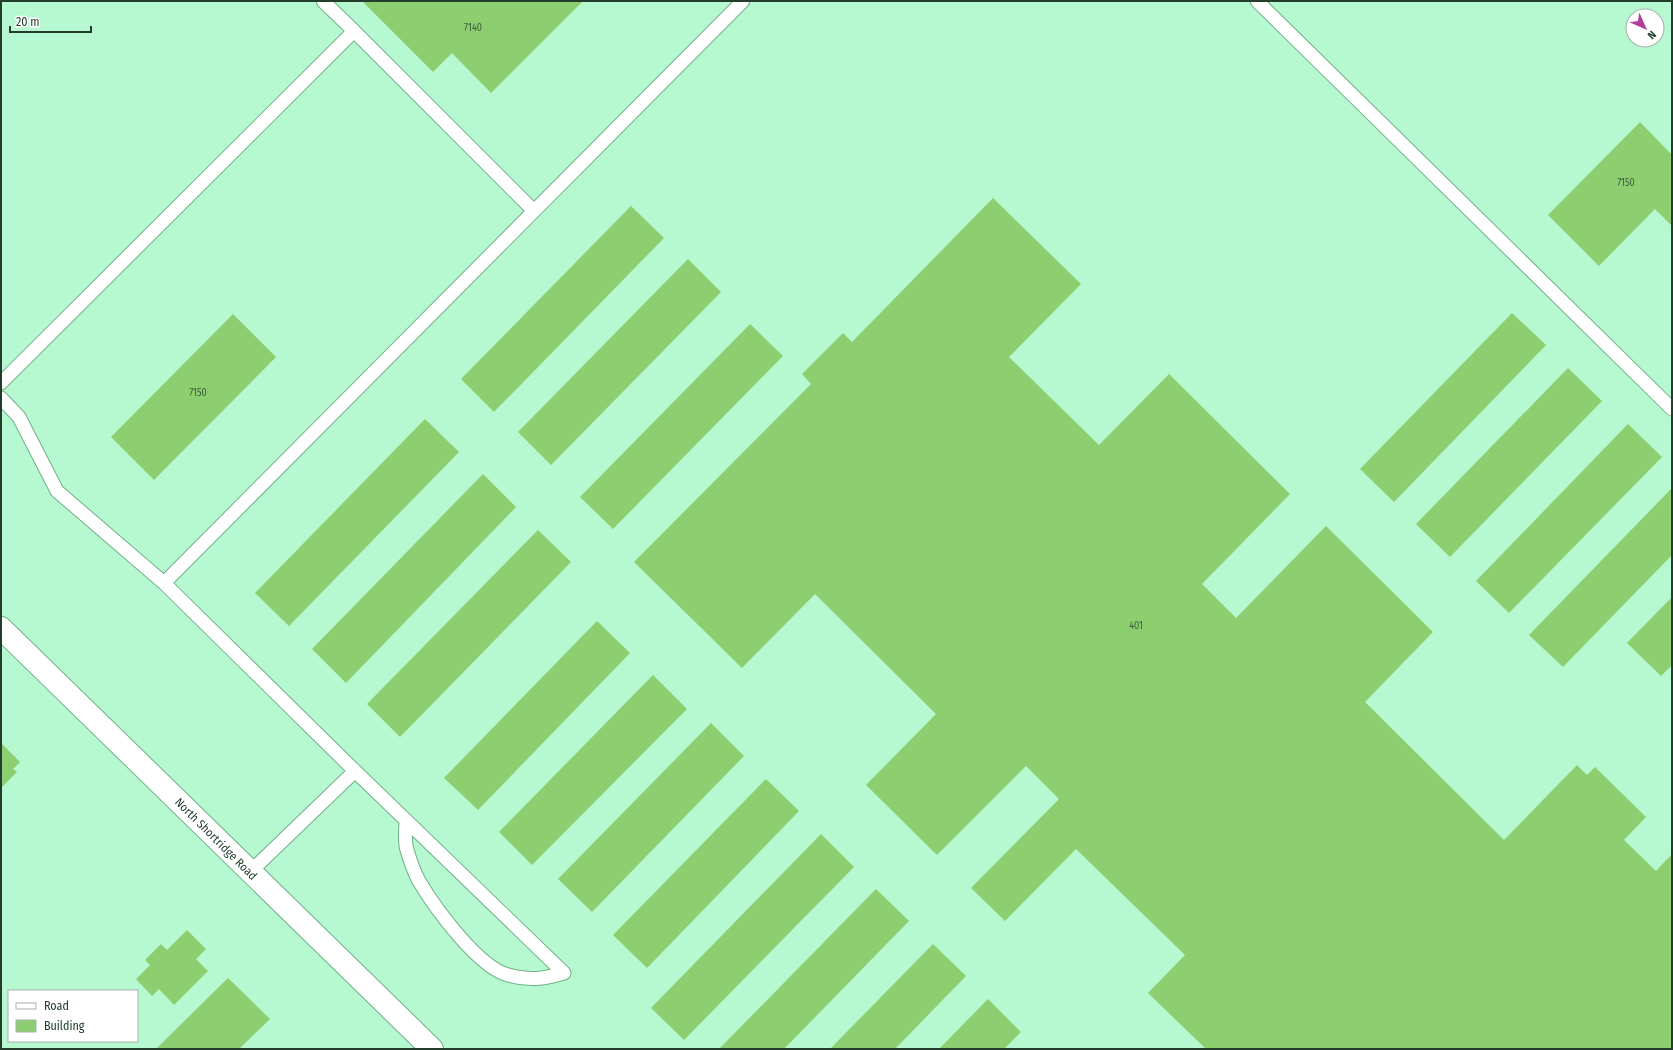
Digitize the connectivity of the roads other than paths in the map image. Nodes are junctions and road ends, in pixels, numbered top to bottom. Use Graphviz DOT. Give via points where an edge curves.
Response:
graph roads {
  1 [pos="323,1"];
  2 [pos="742,1"];
  3 [pos="1257,1"];
  4 [pos="354,31"];
  5 [pos="534,211"];
  6 [pos="1,383"];
  7 [pos="1,398"];
  8 [pos="1672,409"];
  9 [pos="164,583"];
  10 [pos="1,628"];
  11 [pos="355,771"];
  12 [pos="406,820"];
  13 [pos="250,872"];
  14 [pos="432,1049"];
  1 -- 4 [label="lane"];
  2 -- 5 [label="lane"];
  3 -- 8 [label="lane"];
  4 -- 5 [label="lane"];
  4 -- 6 [label="lane"];
  5 -- 9 [label="lane"];
  7 -- 9 [label="lane" via="19,418 57,491"];
  9 -- 11 [label="lane"];
  10 -- 13 [label="street, North Shortridge Road"];
  11 -- 12 [label="lane"];
  11 -- 13 [label="lane"];
  12 -- 12 [label="lane" via="406,848 419,880 443,916 470,949 506,975 545,979 564,973"];
  13 -- 14 [label="street, North Shortridge Road"];
}
